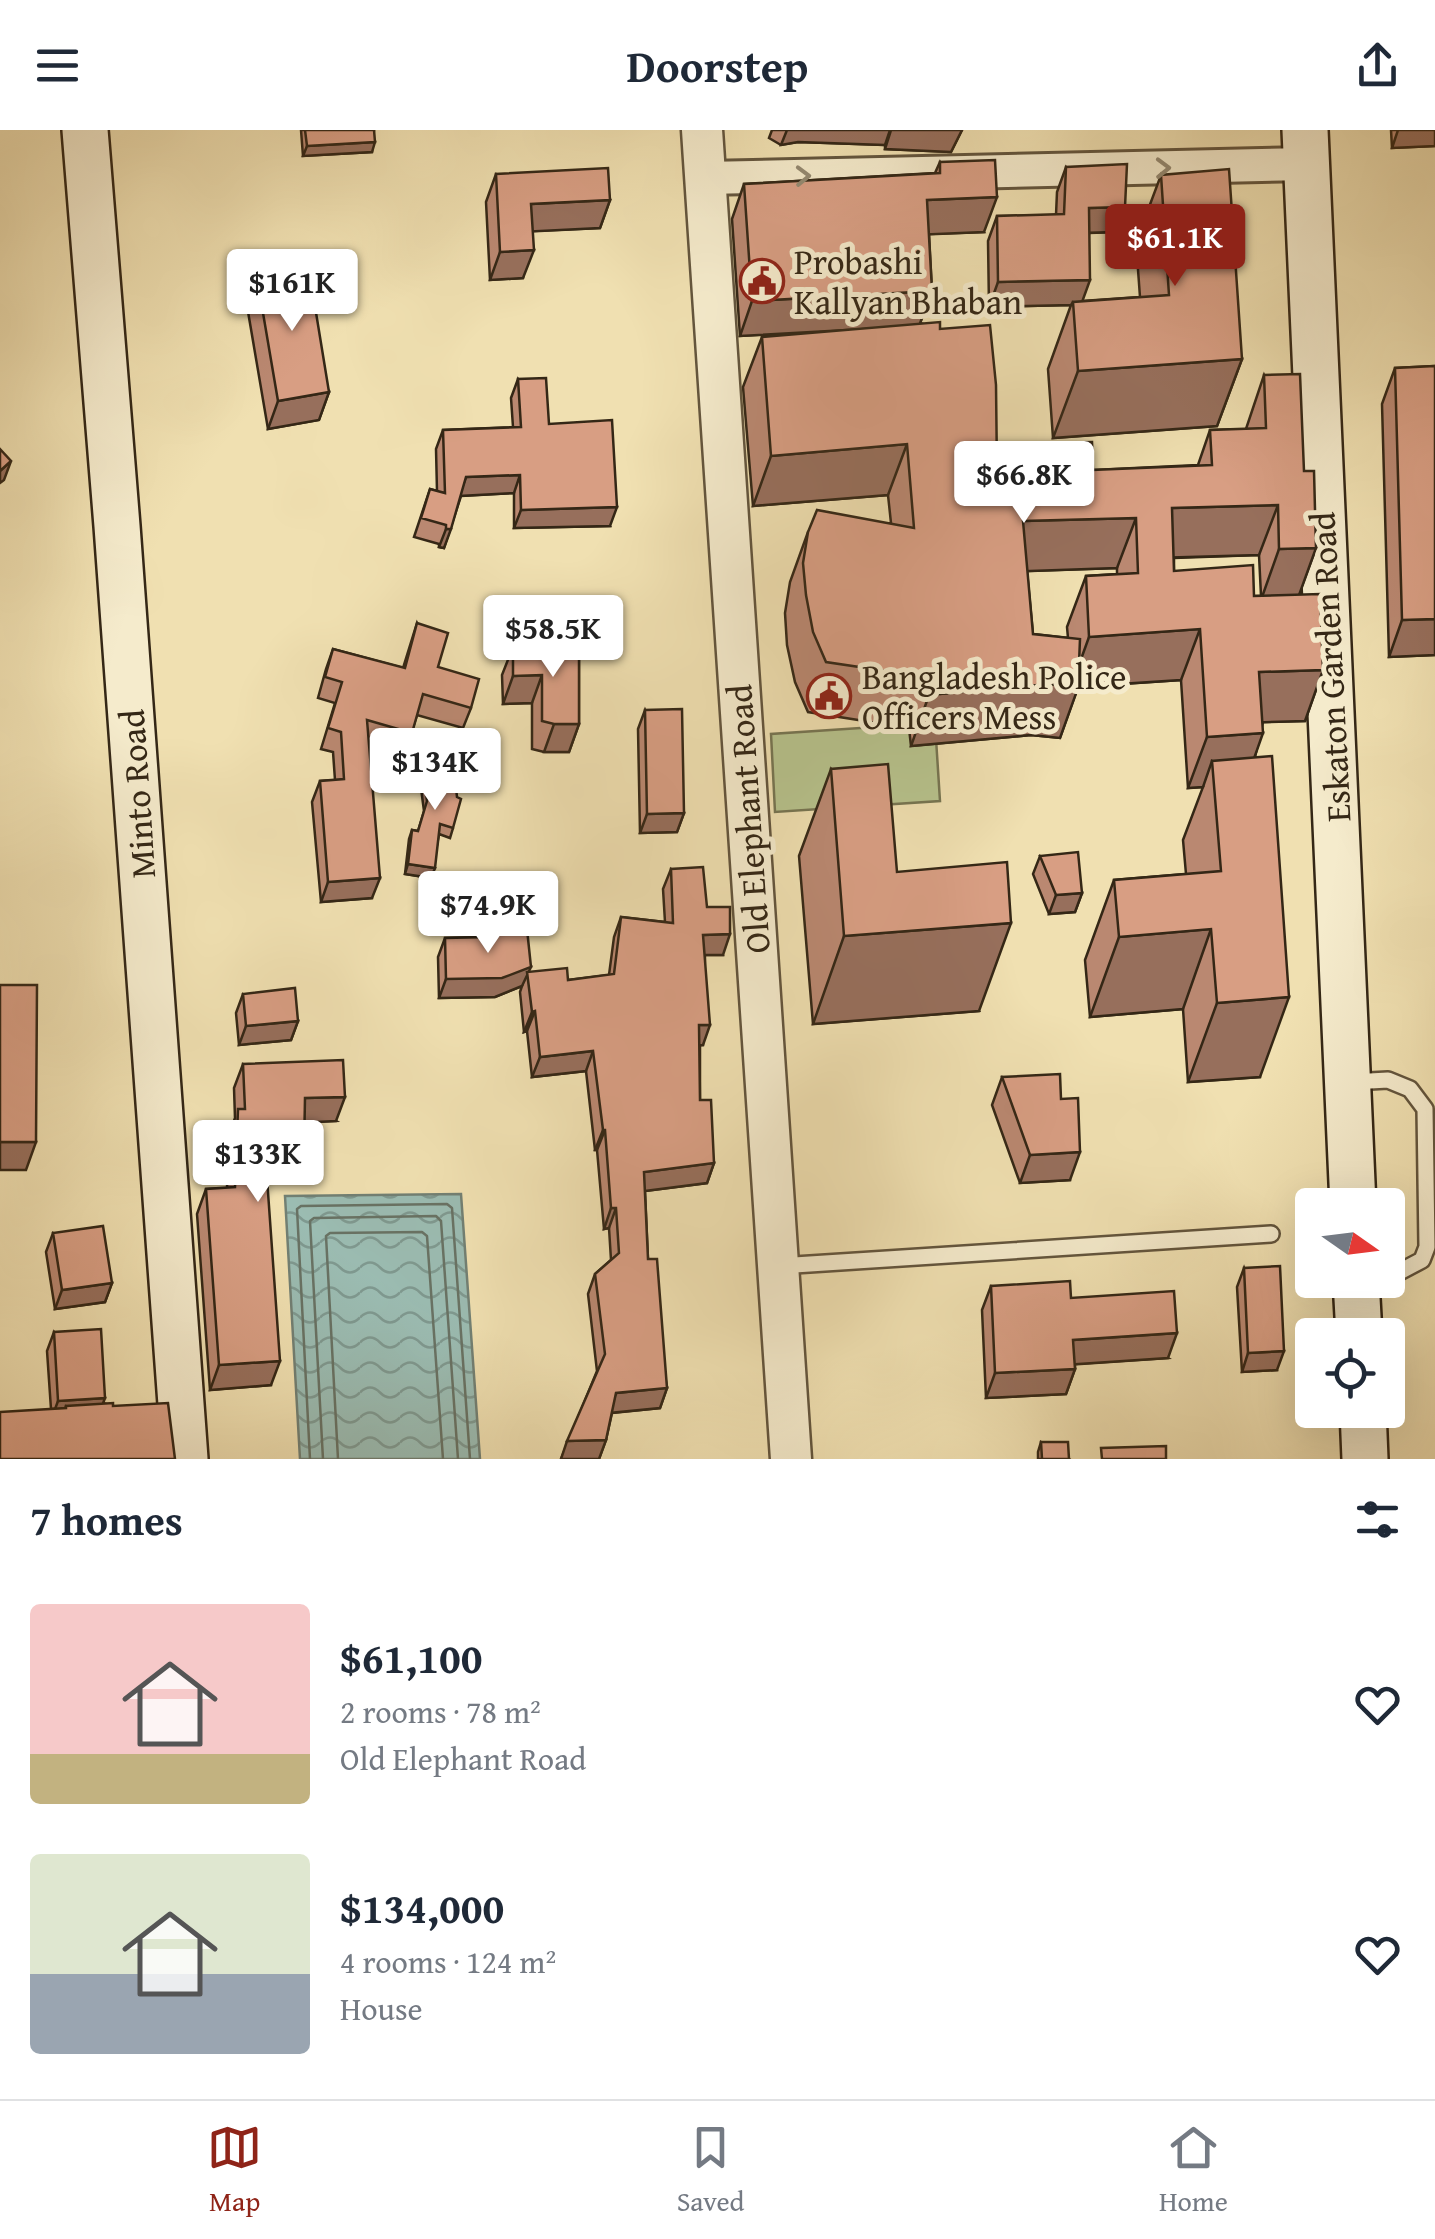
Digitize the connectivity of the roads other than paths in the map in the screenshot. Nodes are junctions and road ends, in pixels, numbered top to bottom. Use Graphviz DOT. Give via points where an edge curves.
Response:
graph roads {
  1 [pos="86,130"];
  2 [pos="702,130"];
  3 [pos="1306,147"];
  4 [pos="706,178"];
  5 [pos="1348,1082"];
  6 [pos="1352,1188"];
  7 [pos="1271,1234"];
  8 [pos="778,1266"];
  9 [pos="1405,1270"];
  10 [pos="1364,1428"];
  11 [pos="177,1435"];
  12 [pos="791,1459"];
  13 [pos="1366,1459"];
  1 -- 11 [label="main road, Minto Road"];
  2 -- 4 [label="street, Old Elephant Road"];
  4 -- 3 [label="street, one-way"];
  3 -- 5 [label="main road, Eskaton Garden Road"];
  4 -- 8 [label="street, Old Elephant Road"];
  5 -- 6 [label="main road, Eskaton Garden Road"];
  5 -- 9 [label="lane" via="1388,1080 1410,1089 1424,1108 1427,1247 1422,1260"];
  7 -- 8 [label="lane"];
  8 -- 12 [label="street, Old Elephant Road"];
  10 -- 13 [label="main road"];
}
